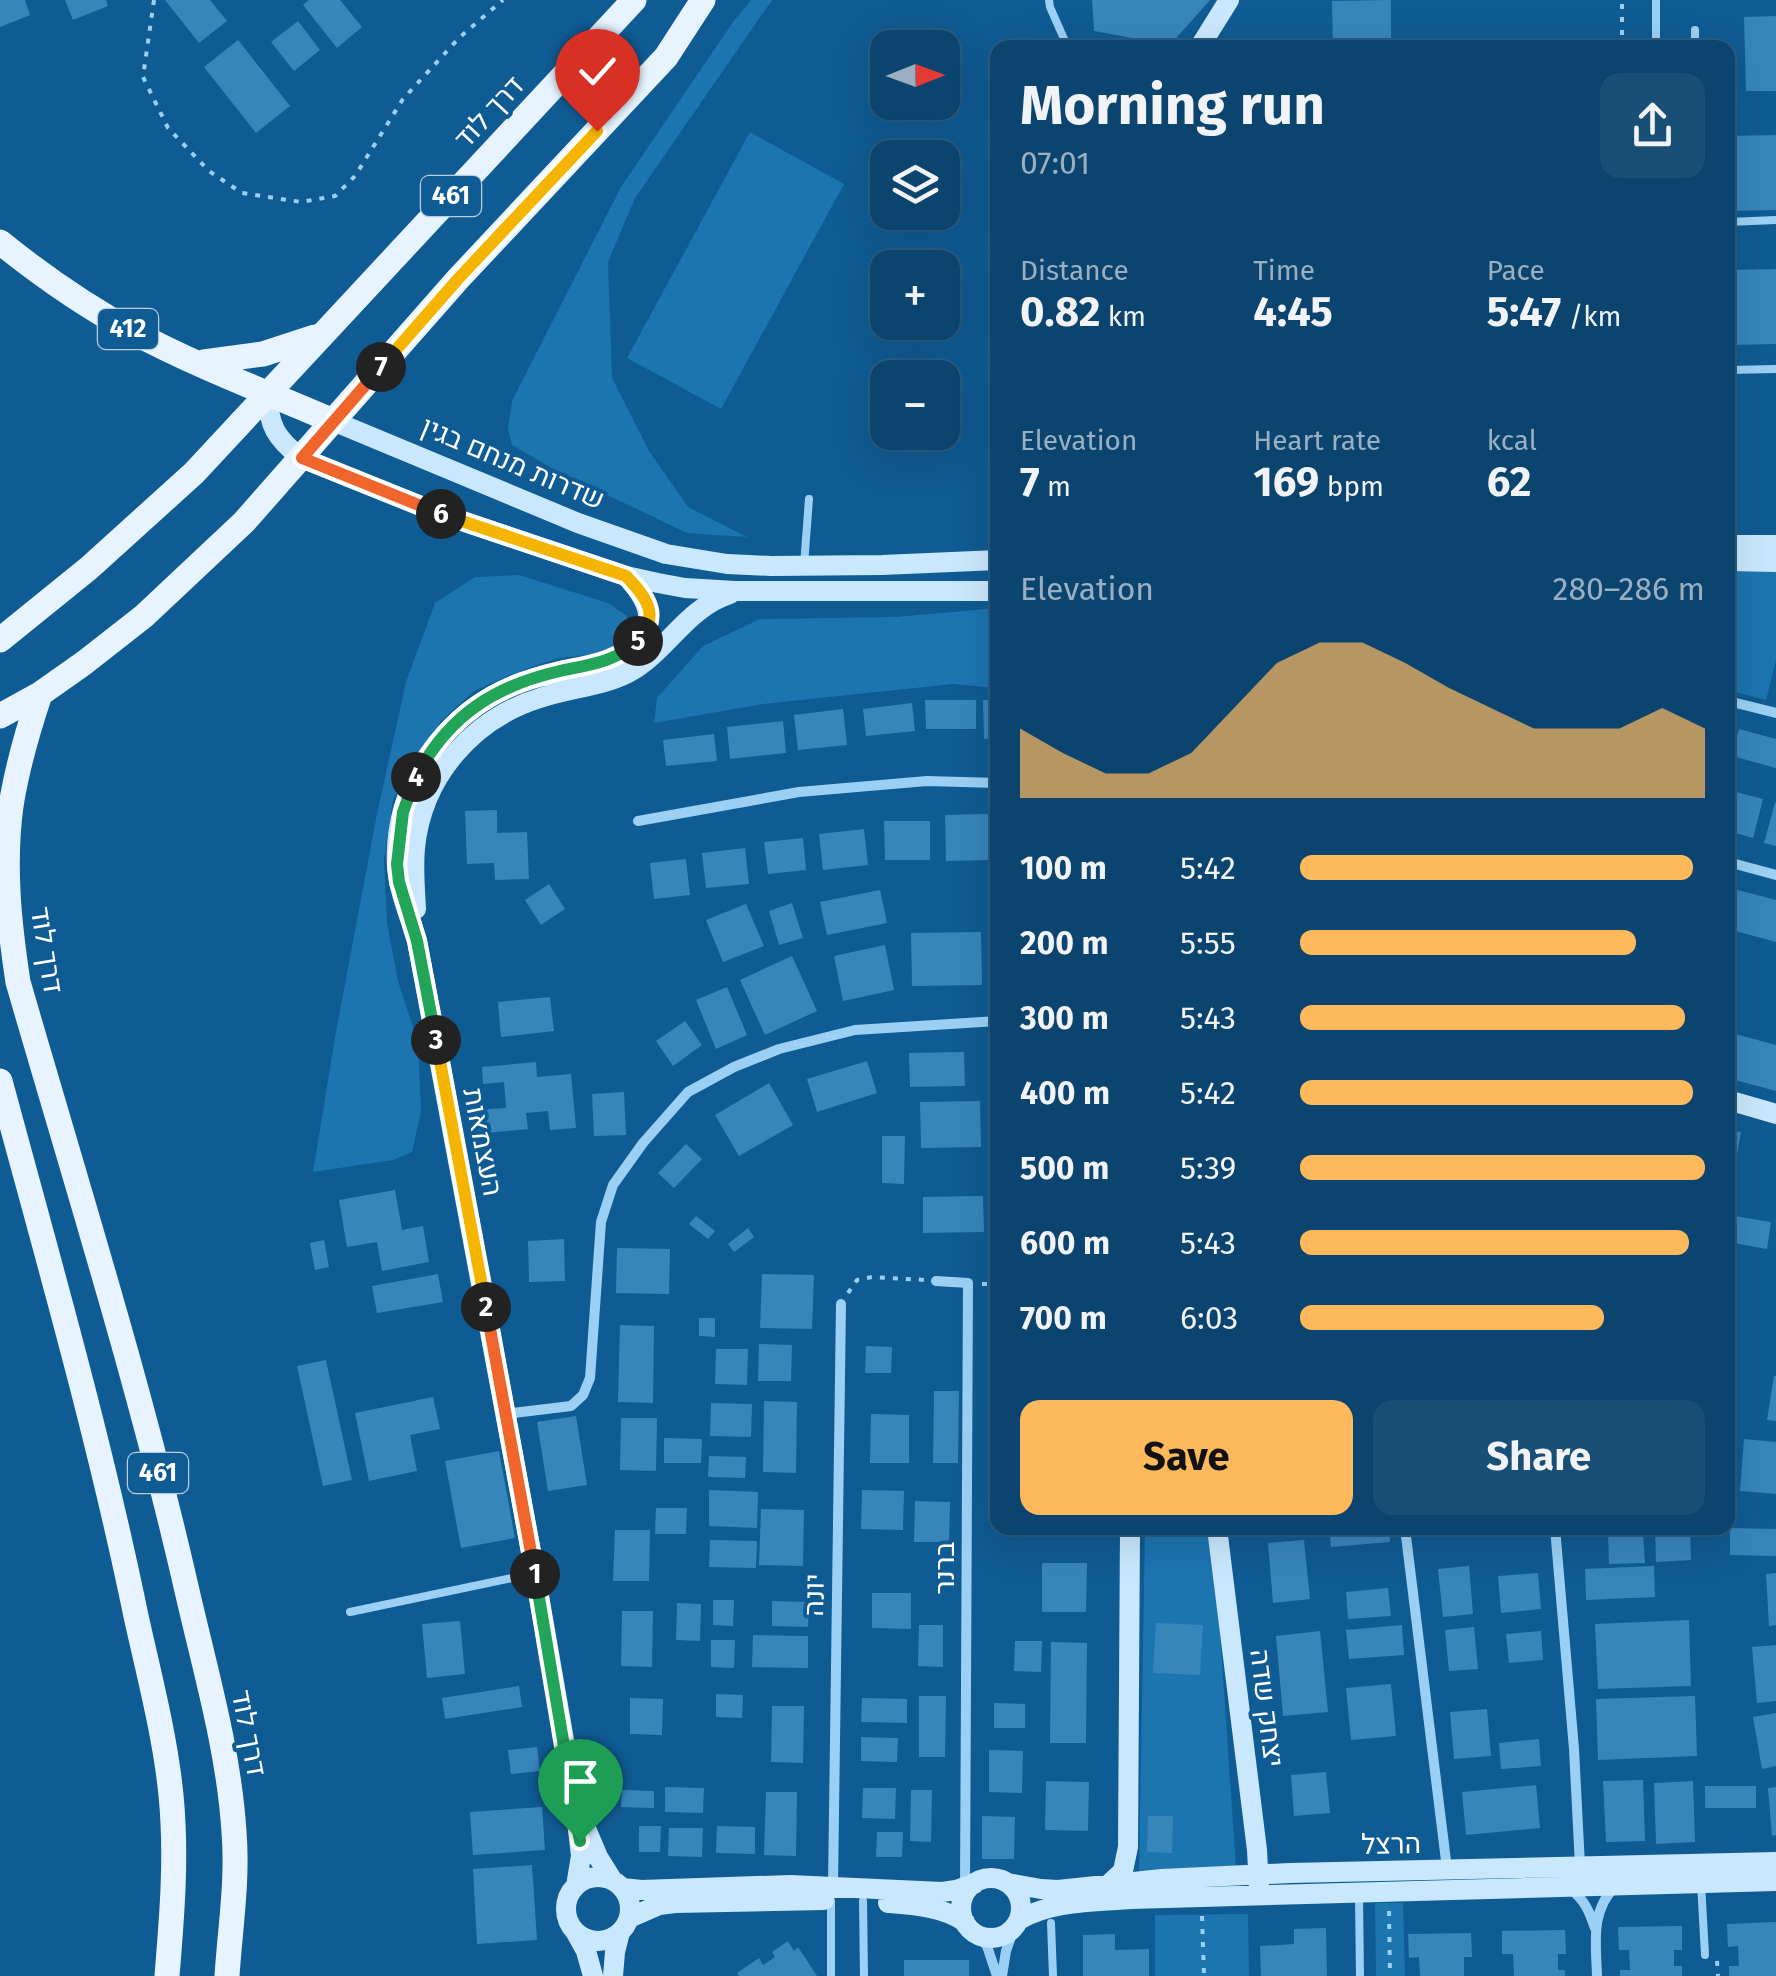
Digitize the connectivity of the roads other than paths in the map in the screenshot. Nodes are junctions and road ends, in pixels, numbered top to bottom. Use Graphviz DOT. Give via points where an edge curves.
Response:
graph roads {
  1 [pos="634,0"];
  2 [pos="703,0"];
  3 [pos="1049,0"];
  4 [pos="1229,0"];
  5 [pos="1656,0"];
  6 [pos="1695,30"];
  7 [pos="1064,40"];
  8 [pos="1204,40"];
  9 [pos="1656,40"];
  10 [pos="1695,40"];
  11 [pos="1776,220"];
  12 [pos="1735,222"];
  13 [pos="0,242"];
  14 [pos="324,333"];
  15 [pos="200,362"];
  16 [pos="1776,369"];
  17 [pos="1735,370"];
  18 [pos="268,393"];
  19 [pos="333,420"];
  20 [pos="302,458"];
  21 [pos="809,499"];
  22 [pos="1735,545"];
  23 [pos="1776,545"];
  24 [pos="990,560"];
  25 [pos="1735,561"];
  26 [pos="1776,562"];
  27 [pos="804,566"];
  28 [pos="626,576"];
  29 [pos="744,590"];
  30 [pos="990,591"];
  31 [pos="0,640"];
  32 [pos="40,694"];
  33 [pos="1735,703"];
  34 [pos="1776,713"];
  35 [pos="0,716"];
  36 [pos="990,783"];
  37 [pos="638,821"];
  38 [pos="1735,864"];
  39 [pos="1776,874"];
  40 [pos="417,941"];
  41 [pos="990,1022"];
  42 [pos="0,1081"];
  43 [pos="1735,1102"];
  44 [pos="1776,1114"];
  45 [pos="936,1280"];
  46 [pos="840,1304"];
  47 [pos="506,1414"];
  48 [pos="1130,1535"];
  49 [pos="1219,1535"];
  50 [pos="1406,1535"];
  51 [pos="1557,1535"];
  52 [pos="535,1573"];
  53 [pos="350,1612"];
  54 [pos="576,1803"];
  55 [pos="1776,1862"];
  56 [pos="1580,1867"];
  57 [pos="1448,1870"];
  58 [pos="1776,1881"];
  59 [pos="1007,1882"];
  60 [pos="1259,1884"];
  61 [pos="1701,1884"];
  62 [pos="618,1885"];
  63 [pos="970,1885"];
  64 [pos="1108,1885"];
  65 [pos="576,1886"];
  66 [pos="1617,1886"];
  67 [pos="1568,1887"];
  68 [pos="1359,1892"];
  69 [pos="832,1893"];
  70 [pos="863,1901"];
  71 [pos="1051,1922"];
  72 [pos="1016,1924"];
  73 [pos="624,1925"];
  74 [pos="971,1928"];
  75 [pos="1596,1929"];
  76 [pos="575,1932"];
  77 [pos="1705,1956"];
  78 [pos="167,1976"];
  79 [pos="226,1976"];
  80 [pos="593,1976"];
  81 [pos="613,1976"];
  82 [pos="831,1976"];
  83 [pos="864,1976"];
  84 [pos="999,1976"];
  85 [pos="1053,1976"];
  86 [pos="1360,1976"];
  87 [pos="1597,1976"];
  1 -- 14 [label="main road, דרך לוד / 461"];
  2 -- 19 [label="main road, 461" via="666,57"];
  3 -- 7 [label="lane"];
  4 -- 8 [label="street"];
  5 -- 9 [label="lane"];
  6 -- 10 [label="lane"];
  11 -- 12 [label="lane"];
  13 -- 15 [label="main road, 412" via="82,302"];
  14 -- 15 [label="main road" via="263,354"];
  14 -- 18 [label="main road, דרך לוד / 461"];
  15 -- 18 [label="main road, 412"];
  16 -- 17 [label="lane"];
  18 -- 19 [label="main road, שדרות מנחם בגין / 412"];
  18 -- 20 [label="street" via="274,432"];
  18 -- 31 [label="main road, דרך לוד / 461" via="162,504"];
  19 -- 20 [label="main road, 461"];
  19 -- 27 [label="street, שדרות מנחם בגין" via="666,554"];
  20 -- 28 [label="street" via="432,511"];
  20 -- 32 [label="main road, 461" via="170,593"];
  21 -- 27 [label="lane"];
  22 -- 23 [label="street"];
  24 -- 27 [label="street, שדרות מנחם בגין"];
  25 -- 26 [label="street"];
  28 -- 29 [label="street"];
  28 -- 40 [label="street, העצמאות" via="650,612 632,646 604,661 496,692 458,720 422,765 403,812 397,864"];
  29 -- 30 [label="street"];
  29 -- 40 [label="street" via="700,609 632,671 516,707 462,744 435,782 420,823"];
  32 -- 35 [label="main road"];
  32 -- 79 [label="main road, דרך לוד / 461" via="12,805 8,918 18,982 142,1410 216,1717 235,1834"];
  33 -- 34 [label="street"];
  36 -- 37 [label="street" via="799,792"];
  38 -- 39 [label="street"];
  40 -- 47 [label="street, העצמאות"];
  41 -- 47 [label="street" via="855,1030 779,1049 688,1092 613,1184 601,1222 590,1378 583,1395 571,1406"];
  42 -- 78 [label="main road, 461" via="87,1401 156,1712 170,1794 174,1883"];
  43 -- 44 [label="street"];
  45 -- 63 [label="street, ברנר" via="968,1283"];
  46 -- 69 [label="street, יונה"];
  47 -- 52 [label="street, העצמאות"];
  48 -- 64 [label="street" via="1128,1848 1123,1871"];
  49 -- 60 [label="street, יצחק שדה"];
  50 -- 57 [label="street"];
  51 -- 56 [label="street"];
  52 -- 53 [label="lane"];
  52 -- 54 [label="street, העצמאות"];
  54 -- 62 [label="street, העצמאות" via="598,1857"];
  54 -- 65 [label="street, העצמאות"];
  55 -- 56 [label="street, הרצל"];
  56 -- 57 [label="street, הרצל"];
  57 -- 60 [label="street, הרצל"];
  58 -- 61 [label="street, הרצל"];
  59 -- 63 [label="street" via="992,1878"];
  59 -- 64 [label="street, הרצל" via="1040,1890"];
  59 -- 72 [label="street" via="1020,1902"];
  60 -- 64 [label="street, הרצל" via="1162,1879"];
  60 -- 68 [label="street, הרצל"];
  60 -- 72 [label="street, הרצל" via="1202,1896 1034,1911"];
  61 -- 66 [label="street, הרצל"];
  61 -- 77 [label="lane"];
  62 -- 65 [label="street" via="596,1877"];
  62 -- 69 [label="street"];
  62 -- 73 [label="street" via="628,1900"];
  63 -- 69 [label="street" via="942,1892"];
  63 -- 74 [label="street" via="962,1909"];
  65 -- 76 [label="street" via="566,1905"];
  66 -- 67 [label="street, הרצל"];
  66 -- 75 [label="street" via="1601,1906"];
  67 -- 68 [label="street, הרצל"];
  67 -- 75 [label="street" via="1588,1906"];
  68 -- 86 [label="lane"];
  69 -- 70 [label="street"];
  69 -- 73 [label="street" via="659,1905"];
  69 -- 82 [label="lane"];
  70 -- 74 [label="street" via="927,1908"];
  70 -- 83 [label="lane"];
  71 -- 85 [label="lane"];
  72 -- 74 [label="street" via="988,1938"];
  72 -- 84 [label="street"];
  73 -- 76 [label="street" via="598,1941"];
  73 -- 81 [label="street"];
  74 -- 84 [label="street"];
  75 -- 87 [label="street"];
  76 -- 80 [label="street"];
}
